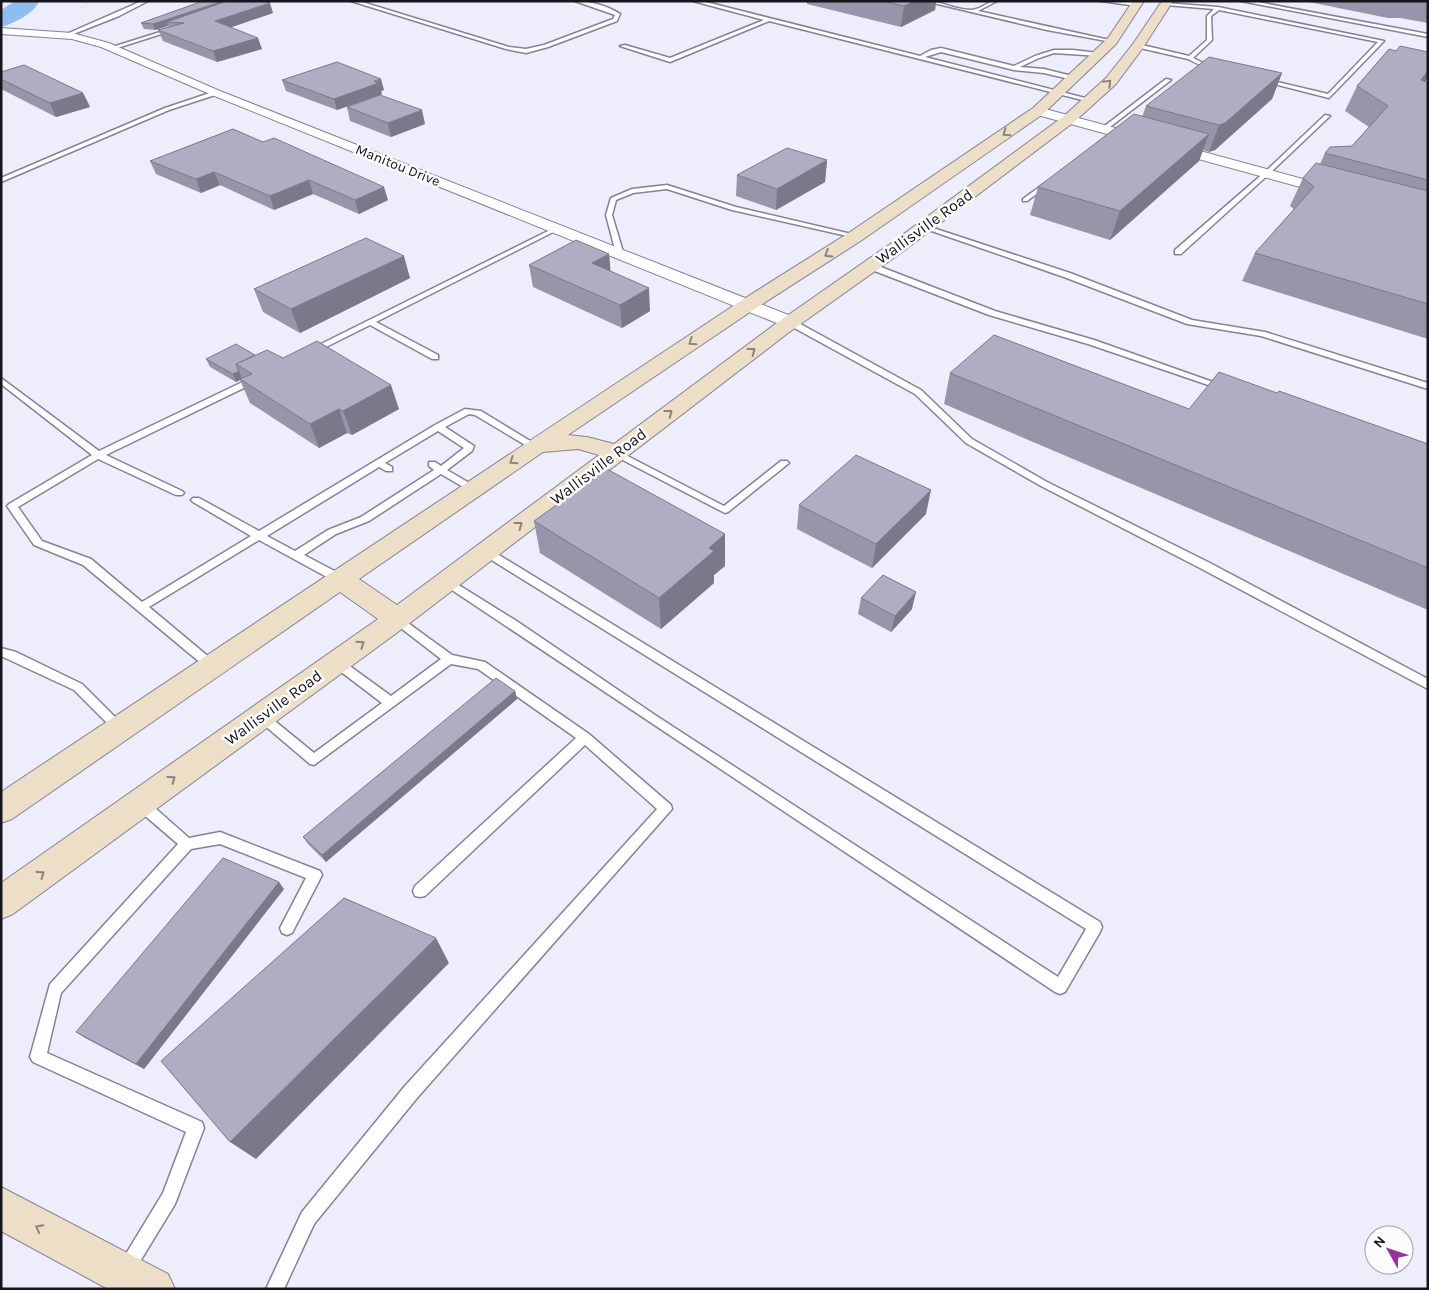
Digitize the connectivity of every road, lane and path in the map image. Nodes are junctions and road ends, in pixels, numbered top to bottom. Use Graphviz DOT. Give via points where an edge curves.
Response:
graph roads {
  1 [pos="146,1"];
  2 [pos="354,1"];
  3 [pos="576,1"];
  4 [pos="695,1"];
  5 [pos="927,1"];
  6 [pos="994,1"];
  7 [pos="1103,1"];
  8 [pos="1243,1"];
  9 [pos="1132,2"];
  10 [pos="1167,3"];
  11 [pos="1218,8"];
  12 [pos="973,12"];
  13 [pos="768,20"];
  14 [pos="179,27"];
  15 [pos="1,30"];
  16 [pos="64,36"];
  17 [pos="1428,36"];
  18 [pos="623,46"];
  19 [pos="1138,46"];
  20 [pos="112,48"];
  21 [pos="1105,48"];
  22 [pos="919,58"];
  23 [pos="1190,58"];
  24 [pos="1015,68"];
  25 [pos="1217,70"];
  26 [pos="1000,78"];
  27 [pos="1254,79"];
  28 [pos="1168,80"];
  29 [pos="1066,85"];
  30 [pos="216,93"];
  31 [pos="1090,100"];
  32 [pos="1038,111"];
  33 [pos="1327,116"];
  34 [pos="1069,119"];
  35 [pos="1110,133"];
  36 [pos="1267,173"];
  37 [pos="1056,178"];
  38 [pos="1,180"];
  39 [pos="1342,194"];
  40 [pos="1025,200"];
  41 [pos="925,227"];
  42 [pos="556,229"];
  43 [pos="856,236"];
  44 [pos="896,248"];
  45 [pos="1178,252"];
  46 [pos="620,255"];
  47 [pos="870,266"];
  48 [pos="746,306"];
  49 [pos="371,322"];
  50 [pos="790,322"];
  51 [pos="300,356"];
  52 [pos="435,357"];
  53 [pos="265,374"];
  54 [pos="1,380"];
  55 [pos="1428,386"];
  56 [pos="1232,390"];
  57 [pos="438,427"];
  58 [pos="404,447"];
  59 [pos="535,447"];
  60 [pos="414,453"];
  61 [pos="616,453"];
  62 [pos="98,455"];
  63 [pos="378,463"];
  64 [pos="784,464"];
  65 [pos="436,467"];
  66 [pos="389,469"];
  67 [pos="354,477"];
  68 [pos="408,480"];
  69 [pos="364,484"];
  70 [pos="418,484"];
  71 [pos="473,489"];
  72 [pos="179,492"];
  73 [pos="382,496"];
  74 [pos="196,500"];
  75 [pos="392,501"];
  76 [pos="259,536"];
  77 [pos="486,551"];
  78 [pos="295,556"];
  79 [pos="340,579"];
  80 [pos="445,582"];
  81 [pos="141,606"];
  82 [pos="397,619"];
  83 [pos="1,652"];
  84 [pos="449,659"];
  85 [pos="336,662"];
  86 [pos="212,666"];
  87 [pos="1428,685"];
  88 [pos="390,702"];
  89 [pos="260,716"];
  90 [pos="119,728"];
  91 [pos="585,738"];
  92 [pos="139,802"];
  93 [pos="4,804"];
  94 [pos="187,844"];
  95 [pos="420,891"];
  96 [pos="1,903"];
  97 [pos="288,928"];
  98 [pos="1,1208"];
  99 [pos="138,1281"];
  100 [pos="274,1289"];
  1 -- 16 [label="lane"];
  2 -- 3 [label="lane" via="508,48 526,50 546,46 615,20 618,14"];
  4 -- 13 [label="lane"];
  5 -- 12 [label="lane"];
  6 -- 12 [label="lane"];
  7 -- 9 [label="lane"];
  8 -- 17 [label="lane"];
  9 -- 21 [label="main road, Wallisville Road"];
  10 -- 11 [label="lane"];
  10 -- 19 [label="main road, Wallisville Road"];
  11 -- 23 [label="lane" via="1208,16 1210,40"];
  11 -- 27 [label="lane" via="1382,41 1329,96"];
  12 -- 21 [label="lane" via="1047,29"];
  13 -- 18 [label="lane" via="670,60"];
  13 -- 22 [label="lane"];
  14 -- 20 [label="lane"];
  15 -- 16 [label="street, Manitou Drive"];
  16 -- 20 [label="street, Manitou Drive"];
  19 -- 21 [label="main road"];
  19 -- 23 [label="lane"];
  31 -- 19 [label="main road, Wallisville Road, one-way" via="1111,81"];
  20 -- 30 [label="street, Manitou Drive"];
  21 -- 24 [label="lane" via="1048,51"];
  21 -- 29 [label="main road, Wallisville Road"];
  22 -- 24 [label="lane" via="933,50 941,50"];
  22 -- 26 [label="lane"];
  23 -- 25 [label="lane"];
  24 -- 26 [label="lane"];
  24 -- 29 [label="lane" via="1044,71"];
  26 -- 29 [label="lane"];
  28 -- 35 [label="lane"];
  29 -- 31 [label="lane"];
  29 -- 32 [label="main road, Wallisville Road"];
  30 -- 38 [label="lane" via="167,109"];
  30 -- 42 [label="street, Manitou Drive"];
  31 -- 34 [label="main road, Wallisville Road"];
  32 -- 34 [label="street"];
  32 -- 43 [label="main road, Wallisville Road, one-way"];
  33 -- 36 [label="lane"];
  34 -- 35 [label="street"];
  34 -- 41 [label="main road, Wallisville Road"];
  35 -- 36 [label="street"];
  36 -- 39 [label="street"];
  36 -- 45 [label="lane"];
  37 -- 40 [label="lane"];
  41 -- 44 [label="main road, Wallisville Road"];
  41 -- 55 [label="lane" via="1048,268 1190,322 1262,334"];
  42 -- 46 [label="street, Manitou Drive"];
  42 -- 49 [label="lane"];
  43 -- 44 [label="main road"];
  43 -- 46 [label="lane" via="734,209 667,187 648,188 613,199 609,215"];
  43 -- 48 [label="main road, Wallisville Road, one-way"];
  44 -- 47 [label="main road, Wallisville Road"];
  46 -- 48 [label="street, Manitou Drive"];
  47 -- 50 [label="main road, Wallisville Road"];
  47 -- 56 [label="lane" via="992,313 1091,342"];
  48 -- 50 [label="street, Manitou Drive"];
  48 -- 59 [label="main road, Wallisville Road, one-way"];
  49 -- 51 [label="lane"];
  49 -- 52 [label="lane"];
  61 -- 50 [label="main road, Wallisville Road, one-way"];
  50 -- 87 [label="lane" via="918,392 969,441 1044,484"];
  53 -- 62 [label="lane"];
  54 -- 62 [label="lane"];
  57 -- 58 [label="lane"];
  57 -- 59 [label="lane" via="460,414 474,411"];
  57 -- 65 [label="lane" via="469,446 465,453"];
  58 -- 60 [label="lane"];
  58 -- 63 [label="lane"];
  59 -- 61 [label="main road" via="562,442 591,443"];
  59 -- 71 [label="main road, Wallisville Road, one-way"];
  61 -- 64 [label="lane" via="725,510"];
  77 -- 61 [label="main road, Wallisville Road, one-way"];
  62 -- 72 [label="lane"];
  62 -- 81 [label="lane" via="12,506 38,544 87,562"];
  63 -- 66 [label="lane"];
  63 -- 67 [label="lane"];
  65 -- 70 [label="lane"];
  65 -- 71 [label="lane"];
  67 -- 69 [label="lane"];
  67 -- 76 [label="lane"];
  68 -- 70 [label="lane"];
  70 -- 75 [label="lane"];
  71 -- 79 [label="main road, Wallisville Road"];
  73 -- 75 [label="lane"];
  74 -- 76 [label="lane"];
  75 -- 78 [label="lane" via="365,519 332,532"];
  76 -- 78 [label="lane"];
  76 -- 81 [label="lane"];
  77 -- 80 [label="main road, Wallisville Road"];
  77 -- 80 [label="lane" via="1095,927 1060,987"];
  78 -- 79 [label="lane"];
  79 -- 82 [label="main road"];
  79 -- 86 [label="main road, Wallisville Road"];
  80 -- 82 [label="main road, Wallisville Road"];
  81 -- 86 [label="lane"];
  82 -- 84 [label="lane"];
  85 -- 82 [label="main road, Wallisville Road, one-way"];
  83 -- 90 [label="lane" via="78,687"];
  84 -- 88 [label="lane"];
  84 -- 91 [label="lane" via="481,664"];
  85 -- 88 [label="lane"];
  85 -- 89 [label="main road, Wallisville Road"];
  86 -- 90 [label="main road, Wallisville Road"];
  88 -- 89 [label="lane" via="314,760"];
  92 -- 89 [label="main road, Wallisville Road, one-way"];
  90 -- 93 [label="main road, Wallisville Road"];
  91 -- 95 [label="lane"];
  91 -- 100 [label="lane" via="666,809 411,1092 308,1218"];
  92 -- 94 [label="lane"];
  96 -- 92 [label="main road, Wallisville Road, one-way"];
  94 -- 97 [label="lane" via="220,838 316,875"];
  94 -- 99 [label="lane" via="55,989 38,1057 196,1128"];
  99 -- 98 [label="main road, one-way"];
}
